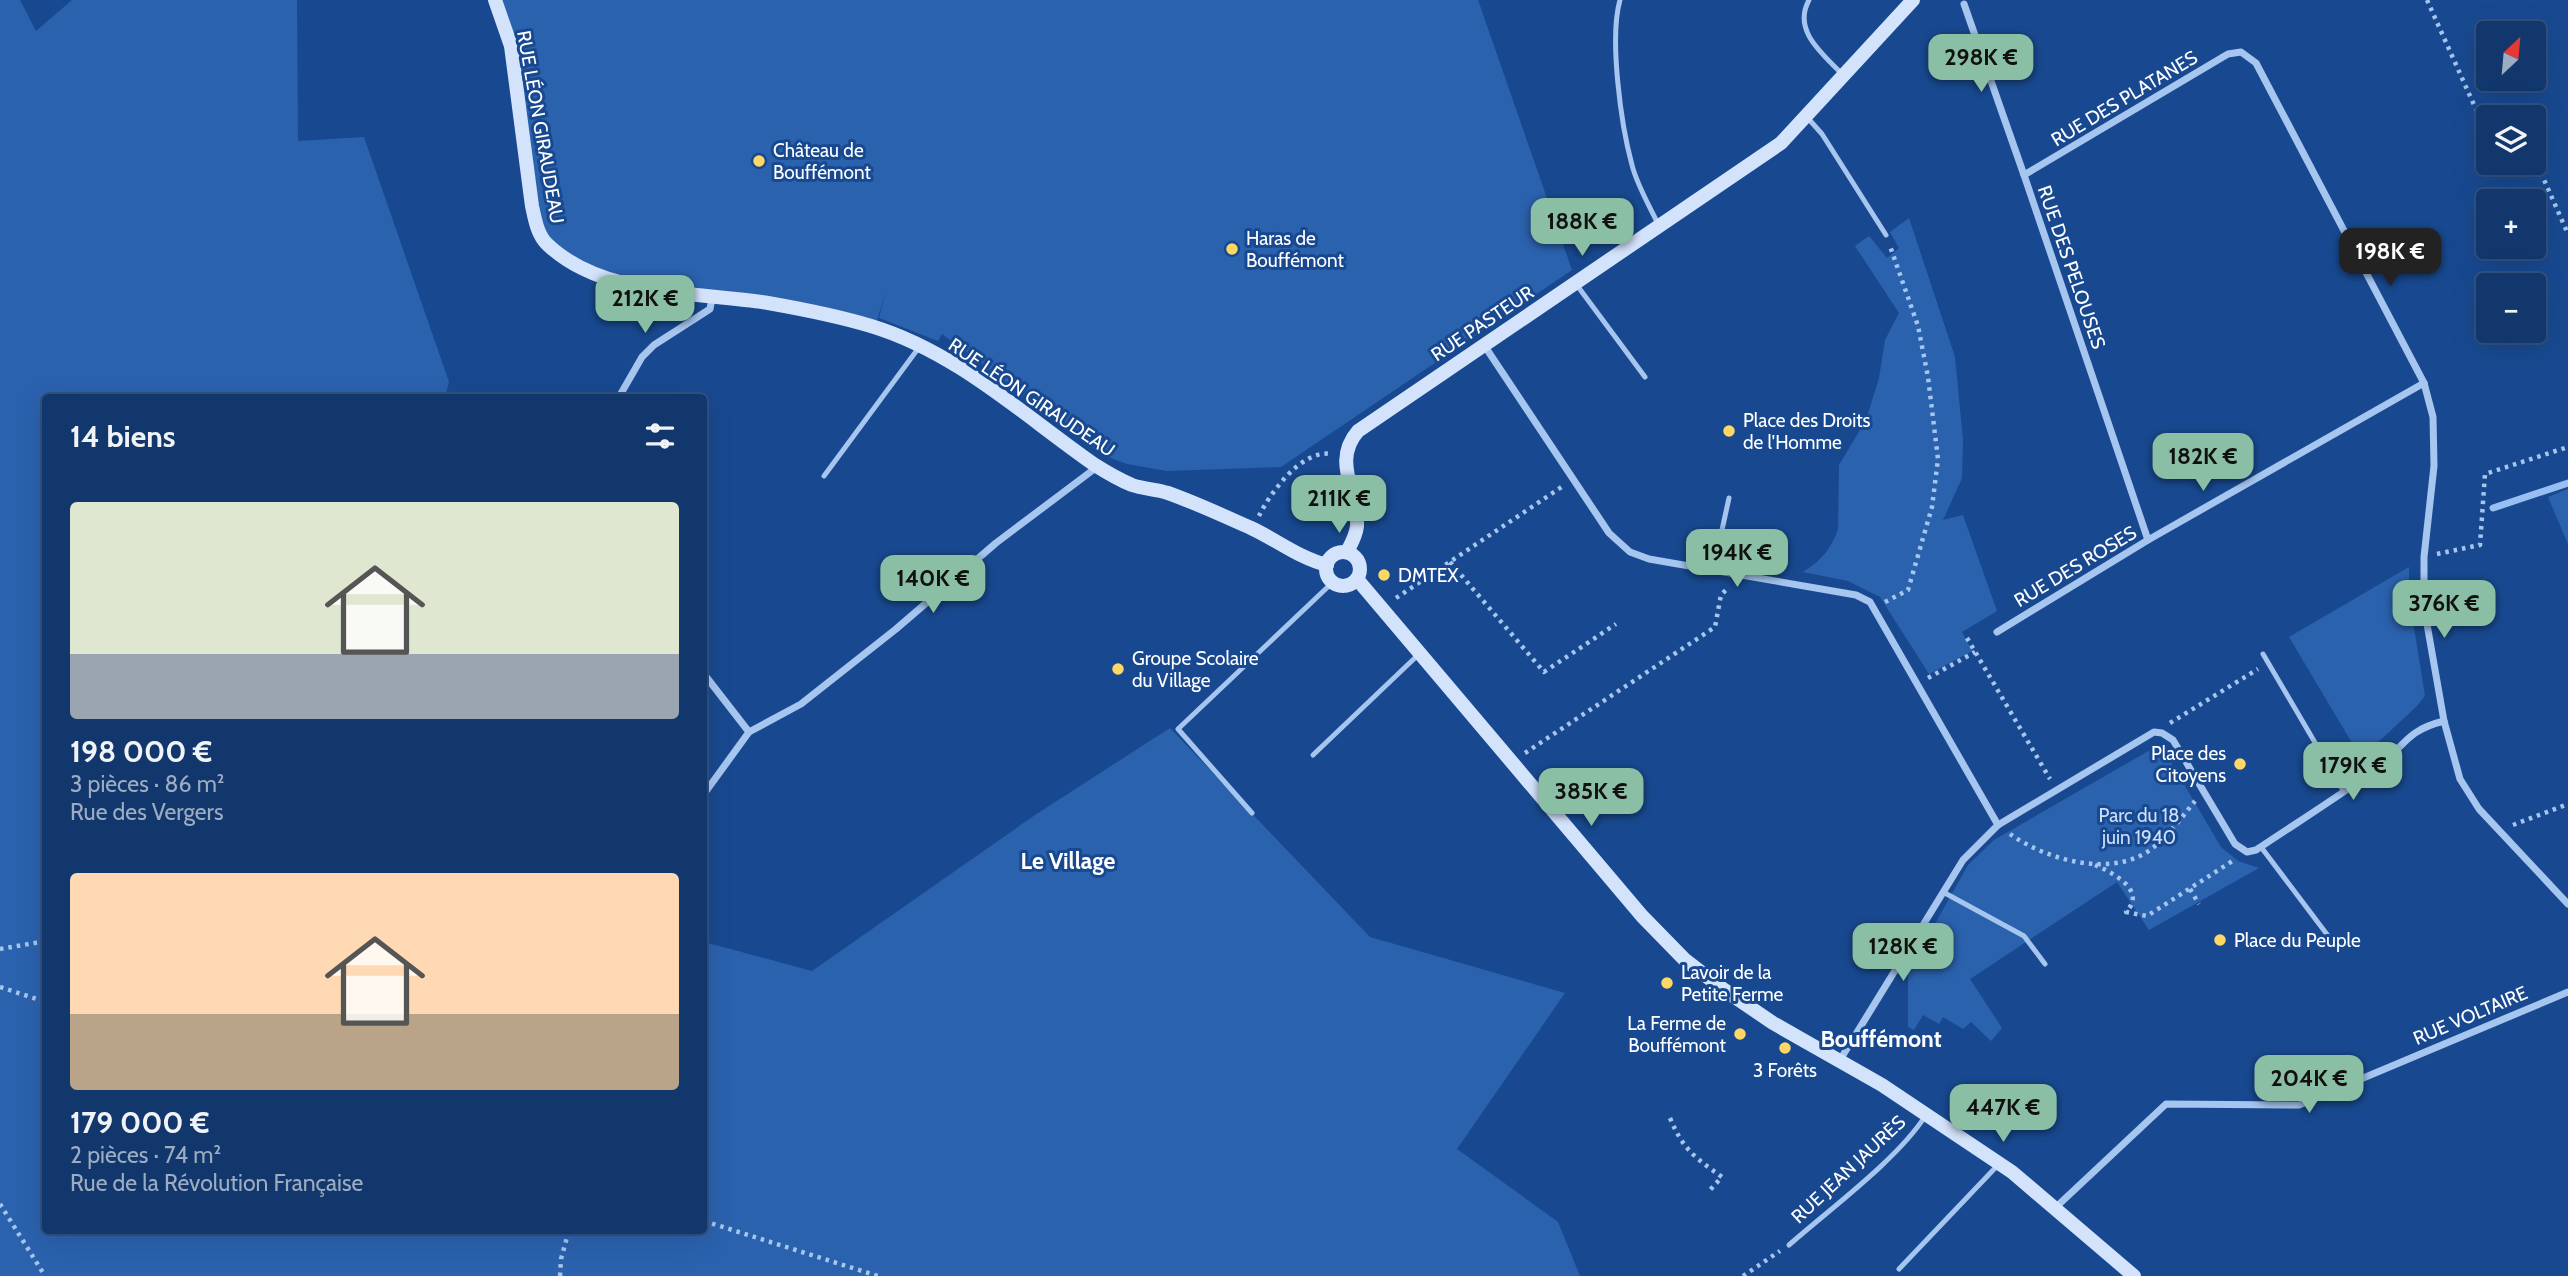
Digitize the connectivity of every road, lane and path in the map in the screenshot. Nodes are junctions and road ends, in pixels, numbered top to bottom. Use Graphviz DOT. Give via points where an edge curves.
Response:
graph roads {
  1 [pos="495,0"];
  2 [pos="1620,0"];
  3 [pos="1809,0"];
  4 [pos="1913,0"];
  5 [pos="2427,0"];
  6 [pos="1964,4"];
  7 [pos="1843,75"];
  8 [pos="2476,109"];
  9 [pos="1806,116"];
  10 [pos="2024,175"];
  11 [pos="2542,175"];
  12 [pos="1659,226"];
  13 [pos="2568,234"];
  14 [pos="1886,235"];
  15 [pos="1575,284"];
  16 [pos="712,298"];
  17 [pos="1484,345"];
  18 [pos="920,346"];
  19 [pos="1644,377"];
  20 [pos="2424,383"];
  21 [pos="621,394"];
  22 [pos="2568,447"];
  23 [pos="1345,457"];
  24 [pos="1098,467"];
  25 [pos="824,476"];
  26 [pos="1573,479"];
  27 [pos="1728,498"];
  28 [pos="1253,529"];
  29 [pos="2148,540"];
  30 [pos="1347,552"];
  31 [pos="2424,559"];
  32 [pos="1450,562"];
  33 [pos="1327,565"];
  34 [pos="1713,571"];
  35 [pos="1733,574"];
  36 [pos="1357,579"];
  37 [pos="1333,582"];
  38 [pos="1874,607"];
  39 [pos="1381,608"];
  40 [pos="1616,624"];
  41 [pos="1997,632"];
  42 [pos="1967,638"];
  43 [pos="1975,652"];
  44 [pos="1419,654"];
  45 [pos="2263,654"];
  46 [pos="2268,662"];
  47 [pos="707,678"];
  48 [pos="1918,683"];
  49 [pos="2444,721"];
  50 [pos="749,732"];
  51 [pos="2154,732"];
  52 [pos="1313,755"];
  53 [pos="1512,762"];
  54 [pos="707,790"];
  55 [pos="2057,790"];
  56 [pos="2204,792"];
  57 [pos="2344,792"];
  58 [pos="2568,804"];
  59 [pos="1252,813"];
  60 [pos="1998,825"];
  61 [pos="2499,831"];
  62 [pos="2261,847"];
  63 [pos="2247,852"];
  64 [pos="2092,864"];
  65 [pos="2190,889"];
  66 [pos="1943,892"];
  67 [pos="2199,904"];
  68 [pos="2568,904"];
  69 [pos="42,942"];
  70 [pos="0,948"];
  71 [pos="2338,948"];
  72 [pos="2045,964"];
  73 [pos="0,986"];
  74 [pos="2568,992"];
  75 [pos="42,1001"];
  76 [pos="1840,1060"];
  77 [pos="1926,1115"];
  78 [pos="1670,1118"];
  79 [pos="2000,1163"];
  80 [pos="1710,1190"];
  81 [pos="0,1204"];
  82 [pos="2055,1208"];
  83 [pos="707,1222"];
  84 [pos="568,1234"];
  85 [pos="1790,1244"];
  86 [pos="1899,1269"];
  87 [pos="46,1276"];
  88 [pos="560,1276"];
  89 [pos="878,1276"];
  90 [pos="1743,1276"];
  91 [pos="2134,1276"];
  1 -- 16 [label="street, RUE LÉON GIRAUDEAU" via="510,46 532,206 538,232 546,243 603,277"];
  2 -- 12 [label="lane" via="1615,16 1620,103 1632,167"];
  3 -- 7 [label="lane" via="1802,18 1807,33"];
  4 -- 7 [label="street, RUE PASTEUR"];
  5 -- 8 [label="path"];
  6 -- 10 [label="street, RUE DES PELOUSES"];
  7 -- 9 [label="street, RUE PASTEUR"];
  9 -- 12 [label="street, RUE PASTEUR" via="1781,143"];
  9 -- 14 [label="lane"];
  10 -- 20 [label="street, RUE DES PLATANES" via="2228,54 2241,52 2256,62"];
  10 -- 29 [label="street, RUE DES PELOUSES"];
  11 -- 13 [label="path"];
  12 -- 15 [label="street, RUE PASTEUR"];
  14 -- 38 [label="path" via="1917,326 1932,398 1938,459 1932,507 1908,590"];
  15 -- 17 [label="street, RUE PASTEUR"];
  15 -- 19 [label="lane"];
  16 -- 18 [label="street, RUE LÉON GIRAUDEAU" via="768,303 850,320"];
  16 -- 21 [label="street" via="710,309 642,357"];
  17 -- 23 [label="street, RUE PASTEUR" via="1358,431"];
  17 -- 26 [label="street"];
  18 -- 24 [label="street, RUE LÉON GIRAUDEAU" via="971,374"];
  18 -- 25 [label="lane"];
  20 -- 29 [label="street, RUE DES ROSES"];
  20 -- 31 [label="street" via="2433,416 2434,466"];
  22 -- 31 [label="path" via="2485,474 2480,545"];
  23 -- 28 [label="path" via="1322,453 1307,460 1271,493"];
  23 -- 30 [label="street" via="1357,525"];
  24 -- 28 [label="street, RUE LÉON GIRAUDEAU" via="1132,485 1171,495"];
  24 -- 50 [label="street" via="996,543 801,704"];
  26 -- 32 [label="path"];
  26 -- 34 [label="street" via="1609,533 1630,552"];
  27 -- 34 [label="lane"];
  28 -- 33 [label="street, RUE LÉON GIRAUDEAU"];
  29 -- 41 [label="street, RUE DES ROSES"];
  30 -- 33 [label="street" via="1337,553"];
  30 -- 36 [label="street" via="1359,563"];
  31 -- 49 [label="street" via="2424,607"];
  32 -- 39 [label="path"];
  32 -- 40 [label="path" via="1544,672"];
  33 -- 37 [label="street"];
  34 -- 35 [label="street"];
  35 -- 38 [label="street" via="1856,595"];
  35 -- 53 [label="path" via="1721,595 1715,627"];
  36 -- 37 [label="street" via="1346,586"];
  36 -- 39 [label="street"];
  37 -- 59 [label="lane" via="1178,729"];
  38 -- 48 [label="street"];
  39 -- 44 [label="street"];
  42 -- 43 [label="path"];
  43 -- 48 [label="path"];
  43 -- 55 [label="path"];
  44 -- 52 [label="lane"];
  44 -- 53 [label="street"];
  45 -- 46 [label="lane"];
  46 -- 51 [label="path"];
  46 -- 57 [label="lane"];
  47 -- 50 [label="street"];
  48 -- 60 [label="street"];
  49 -- 57 [label="street" via="2417,730"];
  49 -- 61 [label="street" via="2460,779"];
  50 -- 54 [label="street"];
  51 -- 55 [label="street"];
  51 -- 56 [label="street" via="2173,740"];
  53 -- 76 [label="street" via="1642,916 1684,958 1773,1023"];
  55 -- 60 [label="street"];
  56 -- 63 [label="street" via="2235,844"];
  56 -- 64 [label="path" via="2147,852 2121,862"];
  57 -- 62 [label="street"];
  58 -- 61 [label="path"];
  60 -- 64 [label="path" via="2044,851"];
  60 -- 66 [label="street" via="1963,860"];
  61 -- 68 [label="street"];
  62 -- 63 [label="street"];
  62 -- 71 [label="lane"];
  63 -- 65 [label="path"];
  64 -- 65 [label="path" via="2124,881 2132,895 2126,912 2147,916"];
  65 -- 67 [label="path"];
  66 -- 72 [label="lane" via="2024,936"];
  66 -- 76 [label="street"];
  69 -- 70 [label="path"];
  73 -- 75 [label="path"];
  74 -- 82 [label="street, RUE VOLTAIRE" via="2299,1105 2166,1104"];
  76 -- 77 [label="street"];
  77 -- 79 [label="street"];
  77 -- 85 [label="lane, RUE JEAN JAURÈS" via="1883,1163"];
  78 -- 80 [label="path" via="1680,1142 1721,1177"];
  79 -- 82 [label="street"];
  79 -- 86 [label="lane"];
  81 -- 87 [label="path"];
  82 -- 91 [label="street"];
  83 -- 89 [label="path"];
  84 -- 88 [label="path"];
  85 -- 90 [label="path"];
}
